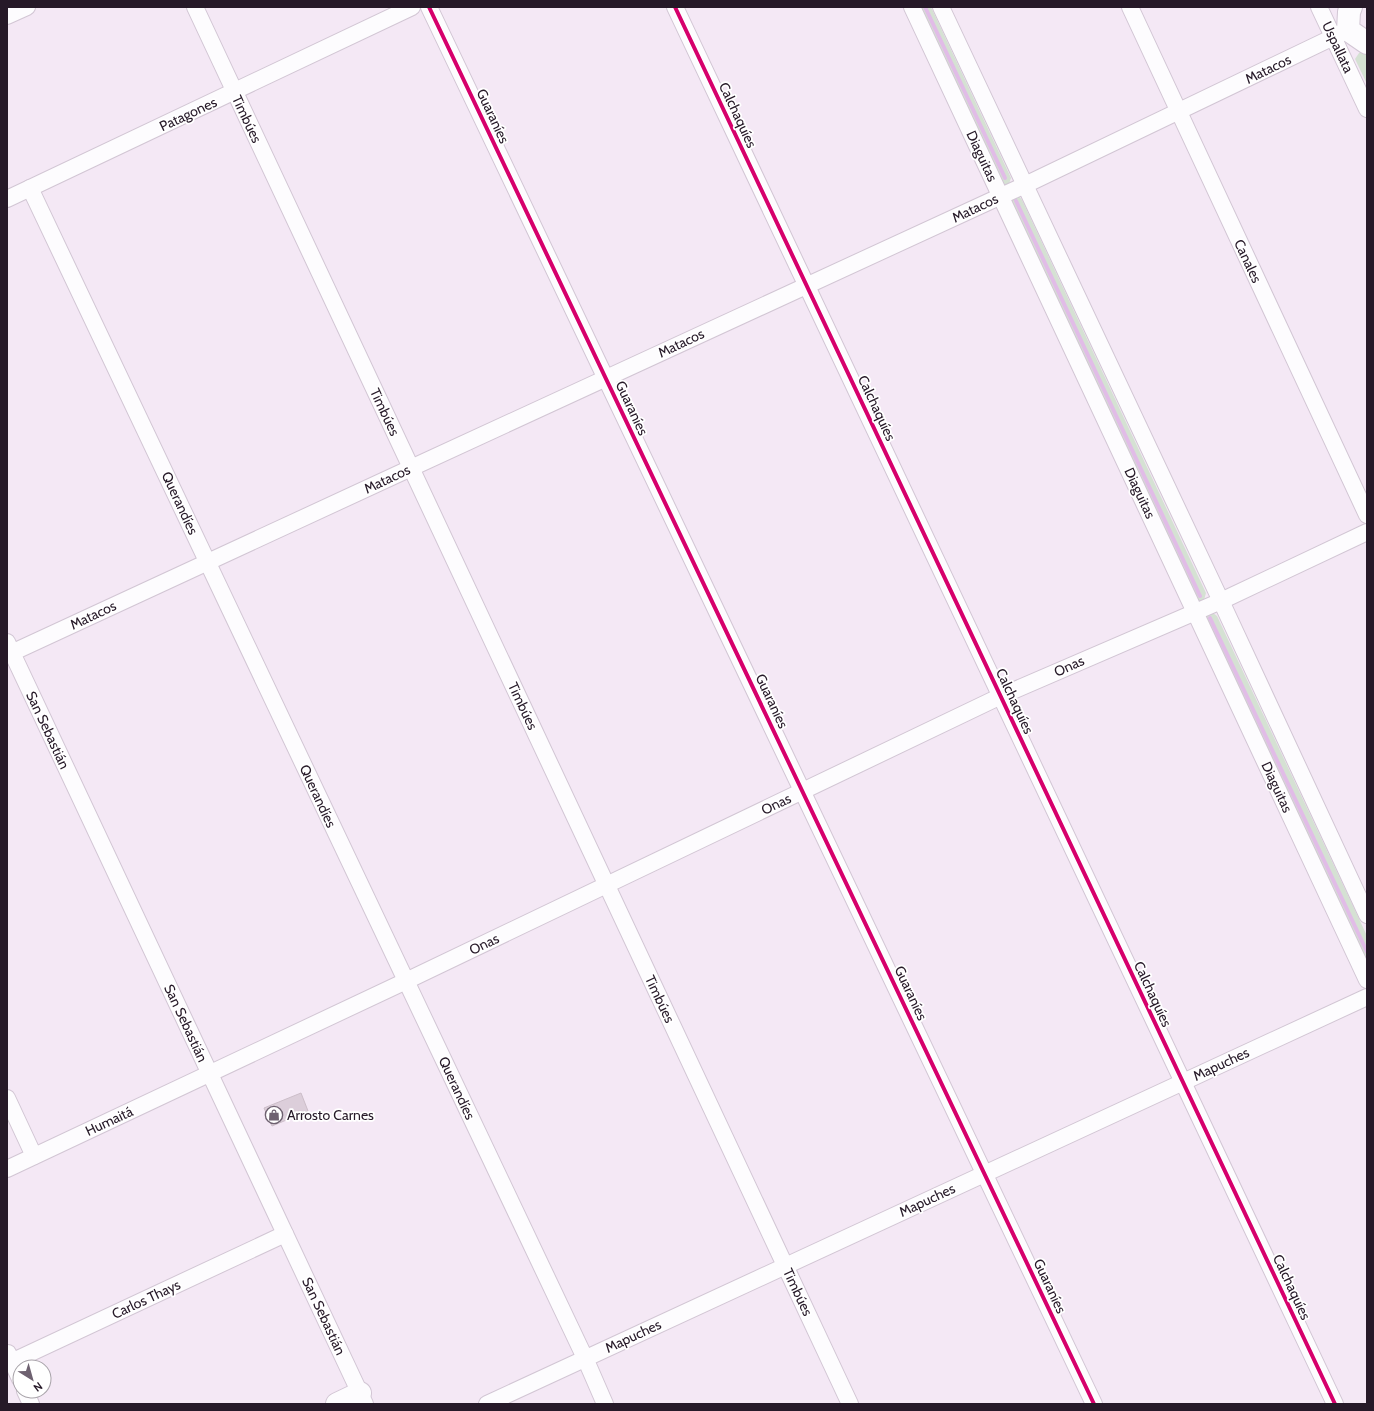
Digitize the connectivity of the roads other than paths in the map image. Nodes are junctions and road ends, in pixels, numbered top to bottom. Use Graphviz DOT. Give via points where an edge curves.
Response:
graph roads {
  1 [pos="27,7"];
  2 [pos="195,7"];
  3 [pos="412,7"];
  4 [pos="429,7"];
  5 [pos="675,7"];
  6 [pos="912,7"];
  7 [pos="941,7"];
  8 [pos="1130,7"];
  9 [pos="1319,7"];
  10 [pos="1351,7"];
  11 [pos="7,16"];
  12 [pos="1341,34"];
  13 [pos="1367,43"];
  14 [pos="234,92"];
  15 [pos="1367,109"];
  16 [pos="1179,112"];
  17 [pos="1025,185"];
  18 [pos="30,188"];
  19 [pos="1001,196"];
  20 [pos="7,198"];
  21 [pos="807,286"];
  22 [pos="606,378"];
  23 [pos="411,468"];
  24 [pos="1367,515"];
  25 [pos="1367,532"];
  26 [pos="208,562"];
  27 [pos="1220,600"];
  28 [pos="1195,611"];
  29 [pos="9,650"];
  30 [pos="1001,696"];
  31 [pos="803,791"];
  32 [pos="607,885"];
  33 [pos="1367,915"];
  34 [pos="1367,980"];
  35 [pos="406,981"];
  36 [pos="1367,997"];
  37 [pos="210,1074"];
  38 [pos="1183,1082"];
  39 [pos="7,1098"];
  40 [pos="34,1156"];
  41 [pos="7,1169"];
  42 [pos="985,1174"];
  43 [pos="285,1234"];
  44 [pos="786,1266"];
  45 [pos="585,1358"];
  46 [pos="9,1359"];
  47 [pos="363,1399"];
  48 [pos="337,1404"];
  49 [pos="487,1404"];
  50 [pos="605,1404"];
  51 [pos="850,1404"];
  52 [pos="1094,1404"];
  53 [pos="1335,1404"];
  1 -- 11 [label="street"];
  2 -- 14 [label="street, Timbúes"];
  3 -- 14 [label="street, Patagones"];
  4 -- 22 [label="street, Guaraníes"];
  5 -- 21 [label="street, Calchaquíes"];
  6 -- 19 [label="street, Diaguitas"];
  7 -- 17 [label="street, Diaguitas"];
  8 -- 16 [label="street, Canales"];
  9 -- 12 [label="street, Uspallata"];
  10 -- 12 [label="street"];
  12 -- 13 [label="street"];
  12 -- 15 [label="street, Uspallata"];
  12 -- 16 [label="street, Matacos"];
  14 -- 18 [label="street, Patagones"];
  14 -- 23 [label="street, Timbúes"];
  16 -- 17 [label="street, Matacos"];
  16 -- 24 [label="street, Canales"];
  17 -- 19 [label="street, Matacos"];
  17 -- 27 [label="street, Diaguitas"];
  18 -- 20 [label="street, Patagones"];
  18 -- 26 [label="street, Querandíes"];
  19 -- 21 [label="street, Matacos"];
  19 -- 28 [label="street, Diaguitas"];
  21 -- 22 [label="street, Matacos"];
  21 -- 30 [label="street, Calchaquíes"];
  22 -- 23 [label="street, Matacos"];
  22 -- 31 [label="street, Guaraníes"];
  23 -- 26 [label="street, Matacos"];
  23 -- 32 [label="street, Timbúes"];
  25 -- 27 [label="street, Onas"];
  26 -- 29 [label="street, Matacos"];
  26 -- 35 [label="street, Querandíes"];
  27 -- 28 [label="street, Onas"];
  27 -- 33 [label="street, Diaguitas"];
  28 -- 30 [label="street, Onas"];
  28 -- 34 [label="street, Diaguitas"];
  29 -- 37 [label="street, San Sebastián"];
  30 -- 31 [label="street, Onas"];
  30 -- 38 [label="street, Calchaquíes"];
  31 -- 32 [label="street, Onas"];
  31 -- 42 [label="street, Guaraníes"];
  32 -- 35 [label="street, Onas"];
  32 -- 44 [label="street, Timbúes"];
  35 -- 37 [label="street, Onas"];
  35 -- 45 [label="street, Querandíes"];
  36 -- 38 [label="street, Mapuches"];
  37 -- 40 [label="street, Humaitá"];
  37 -- 43 [label="street, San Sebastián"];
  38 -- 42 [label="street, Mapuches"];
  38 -- 53 [label="street, Calchaquíes"];
  39 -- 40 [label="street"];
  40 -- 41 [label="street, Humaitá"];
  42 -- 44 [label="street, Mapuches"];
  42 -- 52 [label="street, Guaraníes"];
  43 -- 46 [label="street, Carlos Thays"];
  43 -- 47 [label="street, San Sebastián"];
  44 -- 45 [label="street, Mapuches"];
  44 -- 51 [label="street, Timbúes"];
  45 -- 49 [label="street, Mapuches"];
  45 -- 50 [label="street, Querandíes"];
  47 -- 48 [label="street"];
}
